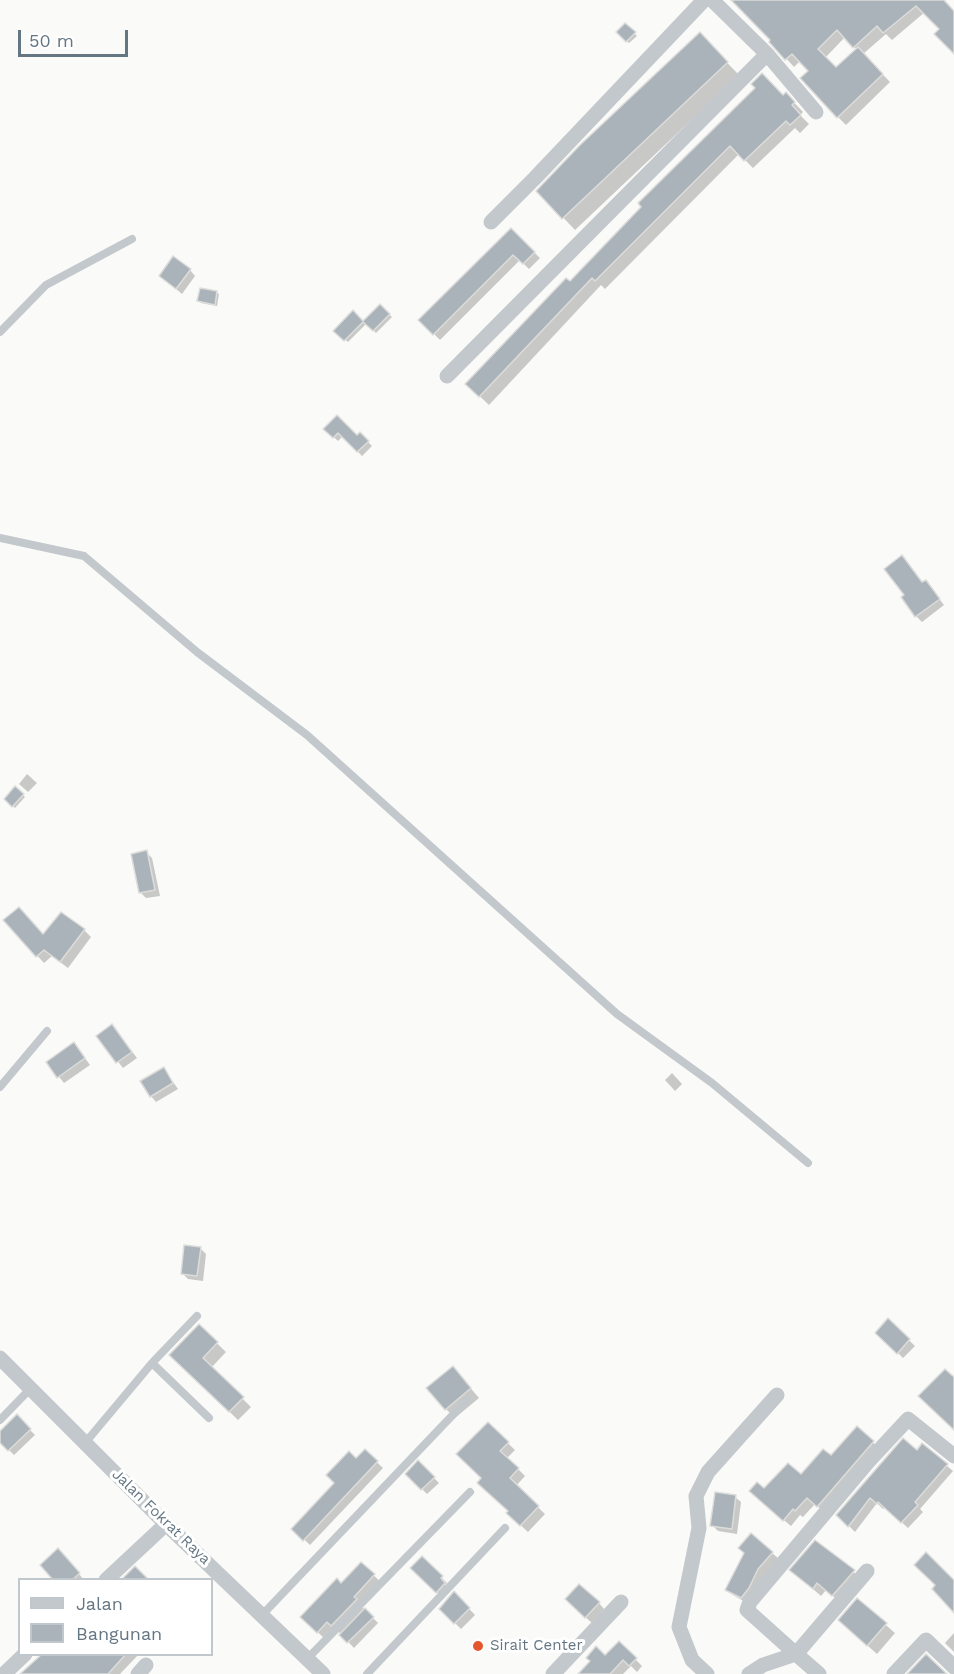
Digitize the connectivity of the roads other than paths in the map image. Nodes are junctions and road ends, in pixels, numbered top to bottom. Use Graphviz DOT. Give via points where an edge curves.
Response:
graph roads {
  1 [pos="705,0"];
  2 [pos="712,0"];
  3 [pos="767,54"];
  4 [pos="816,112"];
  5 [pos="491,222"];
  6 [pos="132,239"];
  7 [pos="0,332"];
  8 [pos="447,376"];
  9 [pos="0,538"];
  10 [pos="47,1030"];
  11 [pos="0,1087"];
  12 [pos="808,1163"];
  13 [pos="197,1316"];
  14 [pos="0,1358"];
  15 [pos="152,1363"];
  16 [pos="31,1388"];
  17 [pos="777,1395"];
  18 [pos="467,1400"];
  19 [pos="209,1418"];
  20 [pos="0,1420"];
  21 [pos="85,1443"];
  22 [pos="954,1456"];
  23 [pos="470,1492"];
  24 [pos="166,1524"];
  25 [pos="505,1528"];
  26 [pos="867,1571"];
  27 [pos="108,1578"];
  28 [pos="621,1602"];
  29 [pos="262,1615"];
  30 [pos="796,1654"];
  31 [pos="23,1656"];
  32 [pos="308,1659"];
  33 [pos="954,1667"];
  34 [pos="4,1674"];
  35 [pos="323,1674"];
  36 [pos="367,1674"];
  37 [pos="553,1674"];
  38 [pos="707,1674"];
  39 [pos="749,1674"];
  40 [pos="819,1674"];
  41 [pos="894,1674"];
  1 -- 5 [label="street"];
  2 -- 3 [label="street"];
  3 -- 4 [label="street"];
  3 -- 8 [label="street"];
  6 -- 7 [label="lane" via="46,285"];
  9 -- 12 [label="lane" via="84,556 197,652 307,735 617,1014 712,1083"];
  10 -- 11 [label="lane"];
  13 -- 15 [label="lane"];
  14 -- 16 [label="street, Jalan Fokrat Raya"];
  15 -- 19 [label="lane"];
  15 -- 21 [label="lane"];
  16 -- 20 [label="lane"];
  16 -- 21 [label="street, Jalan Fokrat Raya"];
  17 -- 38 [label="street" via="708,1472 696,1496 699,1528 679,1627 692,1660"];
  18 -- 29 [label="lane"];
  21 -- 24 [label="street, Jalan Fokrat Raya"];
  22 -- 30 [label="street" via="908,1419 750,1602 749,1613"];
  23 -- 32 [label="lane"];
  24 -- 27 [label="street"];
  24 -- 29 [label="street, Jalan Fokrat Raya"];
  25 -- 36 [label="lane"];
  26 -- 30 [label="street"];
  28 -- 37 [label="street"];
  29 -- 32 [label="street, Jalan Fokrat Raya"];
  30 -- 39 [label="street"];
  30 -- 40 [label="street"];
  31 -- 34 [label="street"];
  32 -- 35 [label="street, Jalan Fokrat Raya"];
  33 -- 41 [label="street" via="926,1640"];
}
